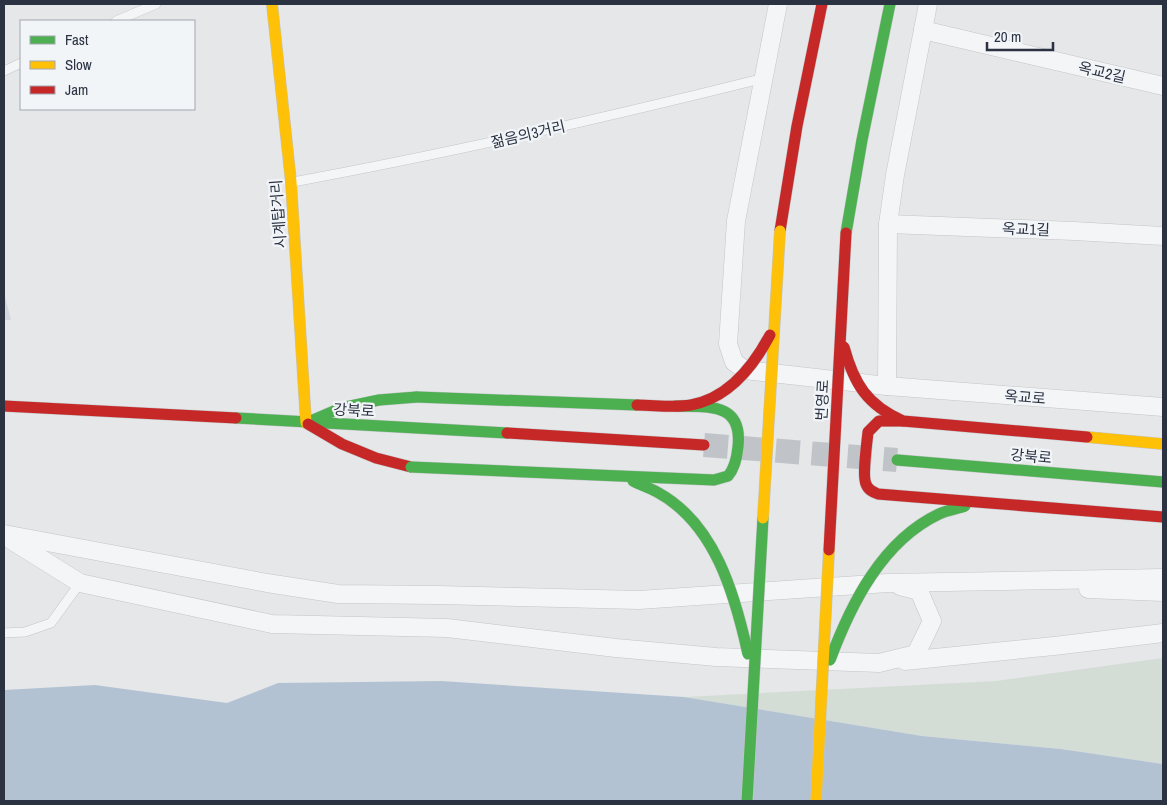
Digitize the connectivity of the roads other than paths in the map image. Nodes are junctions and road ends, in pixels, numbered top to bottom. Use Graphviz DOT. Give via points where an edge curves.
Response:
graph roads {
  1 [pos="156,4"];
  2 [pos="272,4"];
  3 [pos="778,4"];
  4 [pos="822,4"];
  5 [pos="890,4"];
  6 [pos="928,4"];
  7 [pos="118,20"];
  8 [pos="924,30"];
  9 [pos="20,63"];
  10 [pos="4,71"];
  11 [pos="764,78"];
  12 [pos="1163,86"];
  13 [pos="291,182"];
  14 [pos="888,224"];
  15 [pos="1163,236"];
  16 [pos="773,329"];
  17 [pos="840,333"];
  18 [pos="887,386"];
  19 [pos="4,406"];
  20 [pos="676,406"];
  21 [pos="1163,407"];
  22 [pos="903,421"];
  23 [pos="306,423"];
  24 [pos="1163,444"];
  25 [pos="704,445"];
  26 [pos="897,460"];
  27 [pos="620,476"];
  28 [pos="1163,482"];
  29 [pos="983,503"];
  30 [pos="1163,517"];
  31 [pos="4,535"];
  32 [pos="1163,578"];
  33 [pos="80,583"];
  34 [pos="888,583"];
  35 [pos="1163,592"];
  36 [pos="4,633"];
  37 [pos="1163,633"];
  38 [pos="879,663"];
  39 [pos="754,682"];
  40 [pos="822,685"];
  41 [pos="747,801"];
  42 [pos="816,801"];
  1 -- 7 [label="lane"];
  2 -- 13 [label="main road, 시계탑거리"];
  3 -- 11 [label="street, 옥교로"];
  4 -- 16 [label="main road, bridge" via="780,231"];
  5 -- 17 [label="main road, 번영로, bridge" via="846,233"];
  6 -- 8 [label="street"];
  8 -- 12 [label="street, 옥교2길"];
  8 -- 14 [label="street"];
  9 -- 10 [label="lane"];
  11 -- 13 [label="lane, 젊음의3거리" via="423,158"];
  11 -- 18 [label="street, 옥교로" via="736,221 728,344 734,362 745,370"];
  13 -- 23 [label="main road, 시계탑거리"];
  14 -- 15 [label="street, 옥교1길"];
  14 -- 18 [label="street"];
  16 -- 20 [label="main road, bridge" via="754,364 727,390 695,404"];
  16 -- 39 [label="main road, bridge"];
  17 -- 22 [label="main road, bridge" via="849,367 860,390 875,406"];
  17 -- 40 [label="main road, 번영로, bridge"];
  18 -- 21 [label="street, 옥교로"];
  19 -- 23 [label="main road, 강북로"];
  20 -- 23 [label="main road, bridge" via="417,397 341,408"];
  20 -- 27 [label="main road, bridge" via="717,408 735,419 738,428 736,462 731,472 714,480"];
  22 -- 24 [label="main road, bridge"];
  22 -- 29 [label="main road, bridge" via="879,421 868,432 864,476 871,491"];
  23 -- 25 [label="main road, 강북로"];
  23 -- 27 [label="main road, bridge" via="342,444 410,467"];
  26 -- 28 [label="main road, 강북로"];
  27 -- 39 [label="main road, bridge" via="656,490 676,504 706,538 717,557 736,607"];
  29 -- 30 [label="main road, bridge"];
  29 -- 40 [label="main road, bridge" via="939,514 898,542 855,603"];
  31 -- 33 [label="street"];
  31 -- 34 [label="street" via="338,594 639,600"];
  32 -- 34 [label="street"];
  33 -- 36 [label="lane" via="52,622 25,632"];
  33 -- 38 [label="street" via="272,624 448,628 716,657"];
  34 -- 35 [label="street"];
  34 -- 38 [label="street" via="919,591 932,621 916,654"];
  37 -- 38 [label="street"];
  39 -- 41 [label="main road, bridge"];
  40 -- 42 [label="main road, 번영로, bridge"];
}
